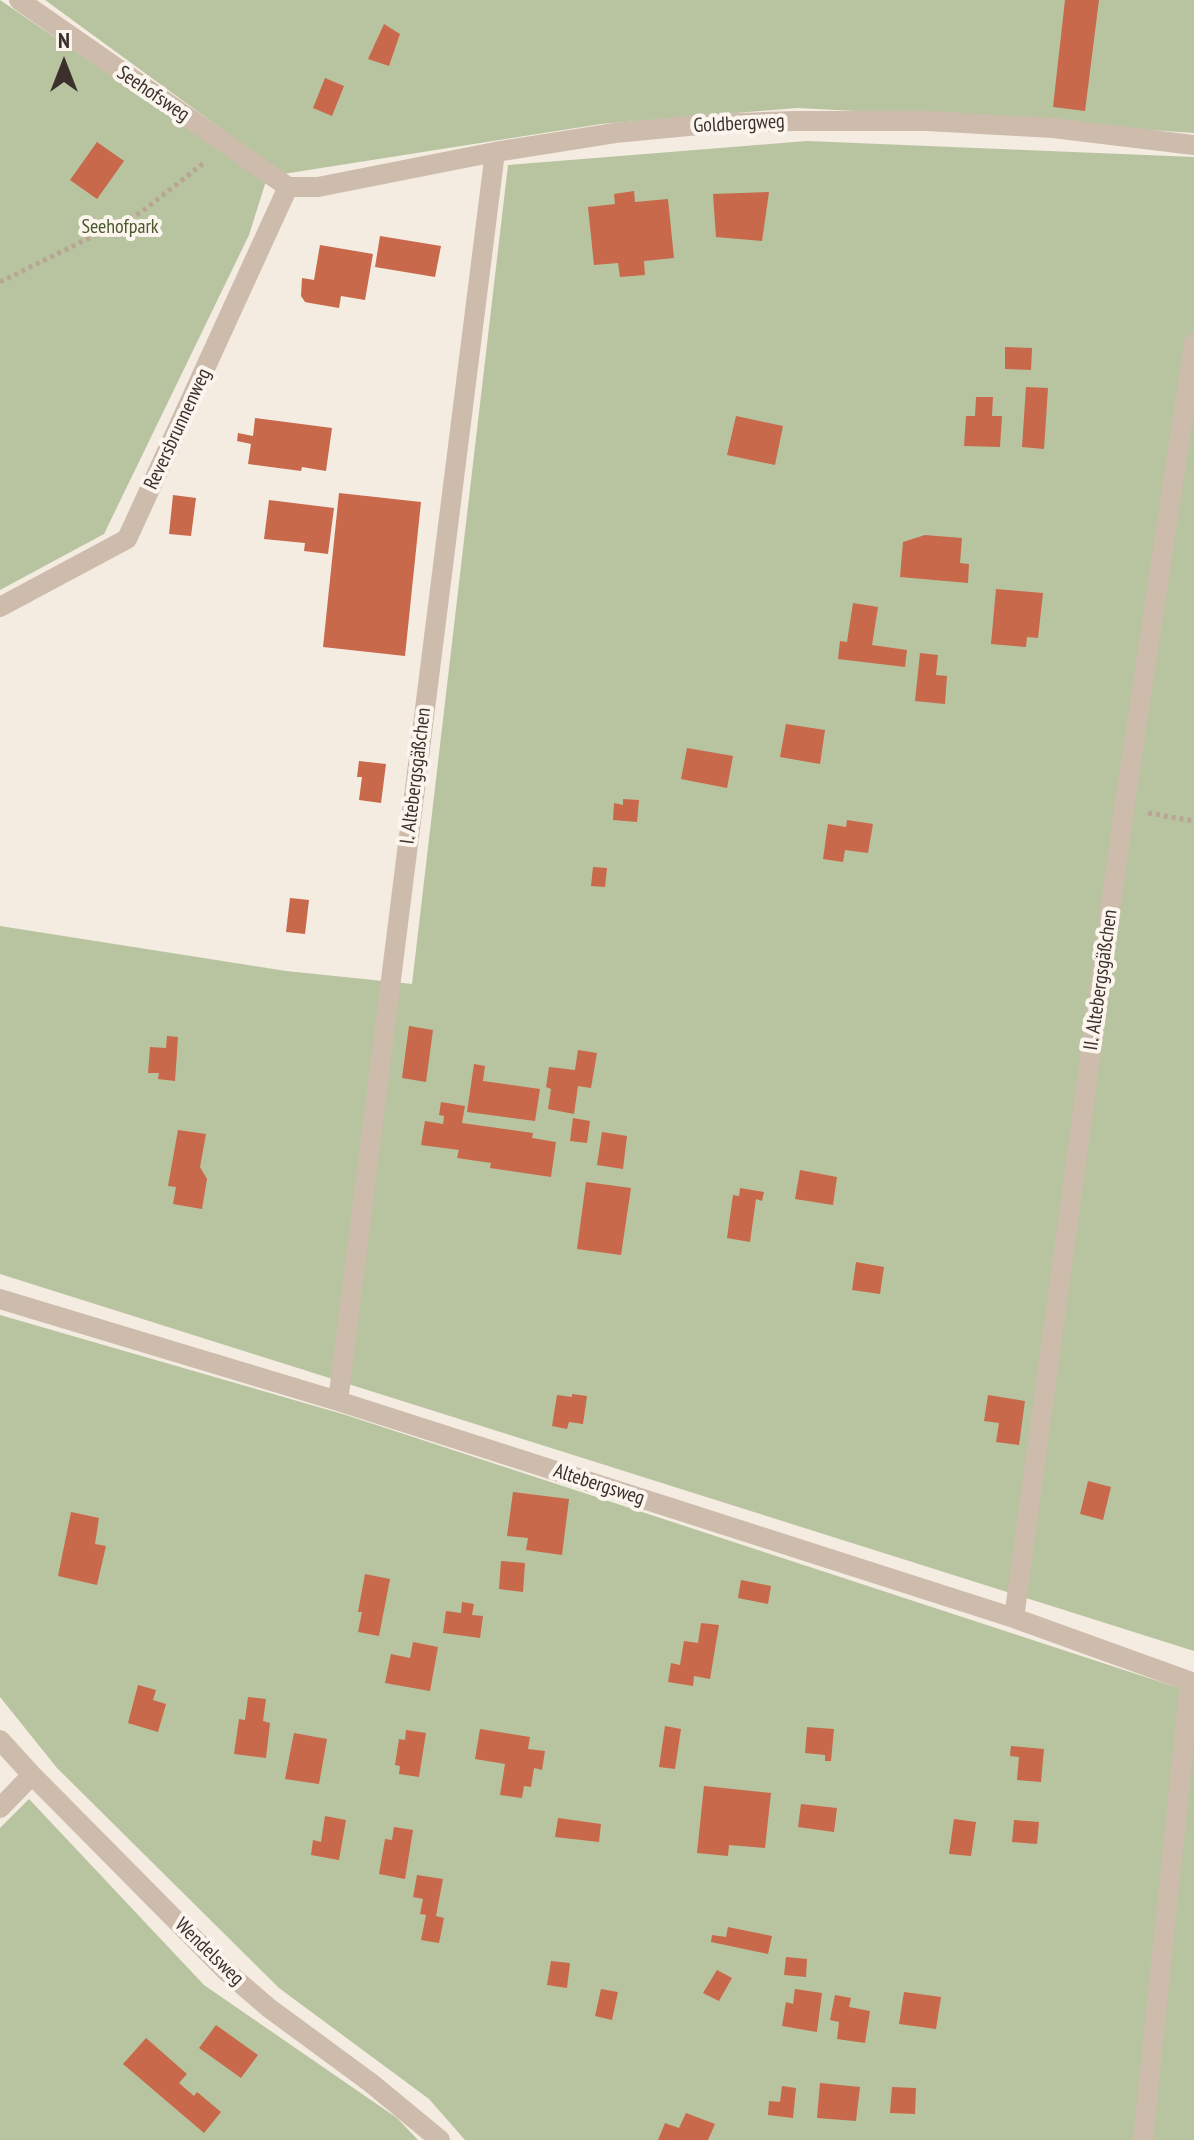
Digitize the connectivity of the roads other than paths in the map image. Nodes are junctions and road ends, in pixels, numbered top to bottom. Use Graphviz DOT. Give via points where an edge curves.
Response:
graph roads {
  1 [pos="19,0"];
  2 [pos="1194,145"];
  3 [pos="495,152"];
  4 [pos="288,187"];
  5 [pos="1194,343"];
  6 [pos="0,607"];
  7 [pos="0,1299"];
  8 [pos="338,1401"];
  9 [pos="1014,1618"];
  10 [pos="1192,1682"];
  11 [pos="0,1740"];
  12 [pos="32,1775"];
  13 [pos="0,1808"];
  14 [pos="440,2140"];
  15 [pos="1143,2140"];
  1 -- 4 [label="street, Seehofsweg"];
  2 -- 3 [label="street, Goldbergweg" via="1053,128 795,121 615,133"];
  3 -- 4 [label="street, Goldbergweg" via="318,187"];
  3 -- 8 [label="street, I. Altebergsgäßchen"];
  4 -- 6 [label="street, Reversbrunnenweg" via="127,539"];
  5 -- 9 [label="street, II. Altebergsgäßchen" via="1124,809"];
  7 -- 8 [label="street, Altebergsweg"];
  8 -- 9 [label="street, Altebergsweg"];
  9 -- 10 [label="street, Altebergsweg"];
  10 -- 15 [label="street"];
  11 -- 12 [label="street, Wendelsweg"];
  12 -- 13 [label="street"];
  12 -- 14 [label="street, Wendelsweg" via="226,1971"];
}
